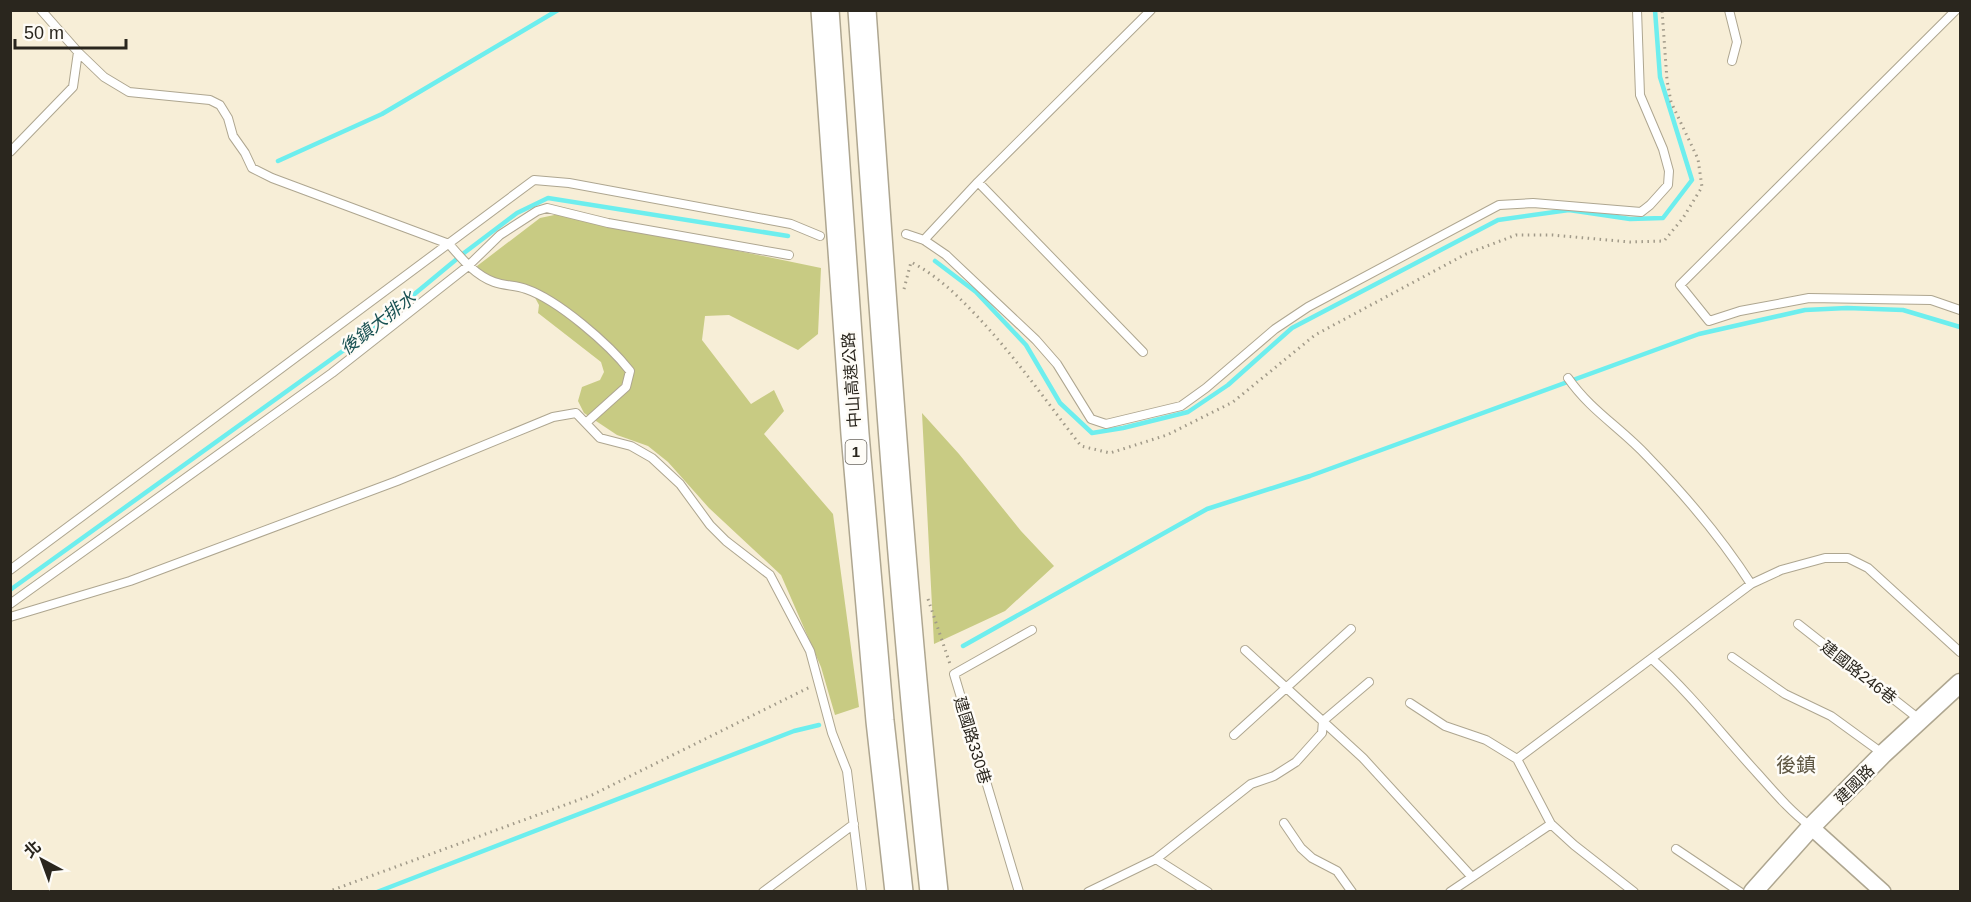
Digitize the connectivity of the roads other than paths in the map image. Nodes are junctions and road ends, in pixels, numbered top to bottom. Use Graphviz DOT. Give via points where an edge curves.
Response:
graph roads {
  1 [pos="41,10"];
  2 [pos="825,10"];
  3 [pos="862,10"];
  4 [pos="1151,10"];
  5 [pos="1637,10"];
  6 [pos="1729,10"];
  7 [pos="1956,10"];
  8 [pos="78,52"];
  9 [pos="1732,61"];
  10 [pos="10,152"];
  11 [pos="978,182"];
  12 [pos="906,234"];
  13 [pos="820,236"];
  14 [pos="924,240"];
  15 [pos="451,247"];
  16 [pos="789,255"];
  17 [pos="466,264"];
  18 [pos="1960,310"];
  19 [pos="1143,352"];
  20 [pos="1568,378"];
  21 [pos="587,422"];
  22 [pos="10,570"];
  23 [pos="1751,585"];
  24 [pos="10,604"];
  25 [pos="10,617"];
  26 [pos="1798,624"];
  27 [pos="1351,629"];
  28 [pos="1032,630"];
  29 [pos="1245,650"];
  30 [pos="1960,652"];
  31 [pos="1732,657"];
  32 [pos="1652,659"];
  33 [pos="1369,682"];
  34 [pos="1960,683"];
  35 [pos="1287,688"];
  36 [pos="1410,703"];
  37 [pos="1920,720"];
  38 [pos="1323,721"];
  39 [pos="1234,735"];
  40 [pos="1883,754"];
  41 [pos="1517,759"];
  42 [pos="1284,823"];
  43 [pos="854,824"];
  44 [pos="1551,824"];
  45 [pos="1811,827"];
  46 [pos="1676,849"];
  47 [pos="1156,858"];
  48 [pos="1471,876"];
  49 [pos="763,891"];
  50 [pos="862,891"];
  51 [pos="899,891"];
  52 [pos="934,891"];
  53 [pos="1019,891"];
  54 [pos="1088,891"];
  55 [pos="1208,891"];
  56 [pos="1352,891"];
  57 [pos="1450,891"];
  58 [pos="1634,891"];
  59 [pos="1740,891"];
  60 [pos="1754,891"];
  61 [pos="1883,891"];
  1 -- 8 [label="lane"];
  2 -- 51 [label="highway, 中山高速公路 / 1" via="856,446"];
  3 -- 52 [label="highway" via="916,726"];
  4 -- 11 [label="lane"];
  5 -- 14 [label="lane" via="1640,95 1669,171 1668,185 1650,205 1641,212 1533,203 1499,206 1308,307 1181,406 1106,424 1091,419 1057,364 1036,340"];
  6 -- 9 [label="lane" via="1737,42"];
  7 -- 18 [label="lane" via="1680,285 1710,321 1740,310 1809,297 1930,300"];
  8 -- 10 [label="lane" via="73,87"];
  8 -- 15 [label="lane" via="104,77 129,92 210,100 220,105 252,168"];
  11 -- 14 [label="lane"];
  11 -- 19 [label="lane"];
  12 -- 14 [label="lane"];
  13 -- 15 [label="lane" via="791,224 534,180"];
  15 -- 17 [label="lane"];
  15 -- 22 [label="lane"];
  16 -- 17 [label="lane" via="547,208 500,235"];
  17 -- 21 [label="lane" via="493,282 527,289 565,310 630,371 626,387"];
  17 -- 24 [label="lane" via="332,373"];
  20 -- 23 [label="lane" via="1583,399 1646,455 1729,550"];
  21 -- 25 [label="lane" via="576,413 553,417 397,481 130,581"];
  21 -- 43 [label="lane" via="600,438 631,446 652,458 680,484 726,541 770,575 810,651 832,733 847,771"];
  23 -- 30 [label="lane" via="1781,570 1825,558 1848,558 1868,568"];
  23 -- 32 [label="lane"];
  26 -- 37 [label="lane, 建國路246巷"];
  27 -- 35 [label="lane"];
  28 -- 53 [label="lane, 建國路330巷" via="954,674"];
  29 -- 35 [label="lane"];
  31 -- 40 [label="lane" via="1785,694 1831,716"];
  32 -- 41 [label="lane"];
  32 -- 45 [label="lane" via="1794,814"];
  33 -- 38 [label="lane"];
  34 -- 37 [label="street, 建國路"];
  35 -- 38 [label="lane"];
  35 -- 39 [label="lane"];
  36 -- 41 [label="lane" via="1444,726 1485,740"];
  37 -- 40 [label="street, 建國路"];
  38 -- 47 [label="lane" via="1322,733 1296,762 1251,784"];
  38 -- 48 [label="lane" via="1363,758"];
  40 -- 45 [label="street, 建國路"];
  41 -- 44 [label="lane"];
  42 -- 56 [label="lane" via="1301,848 1337,870"];
  43 -- 49 [label="lane"];
  43 -- 50 [label="lane"];
  44 -- 48 [label="lane"];
  44 -- 58 [label="lane"];
  45 -- 60 [label="street, 建國路"];
  45 -- 61 [label="street"];
  46 -- 59 [label="lane"];
  47 -- 54 [label="lane"];
  47 -- 55 [label="lane"];
  48 -- 57 [label="lane"];
}
